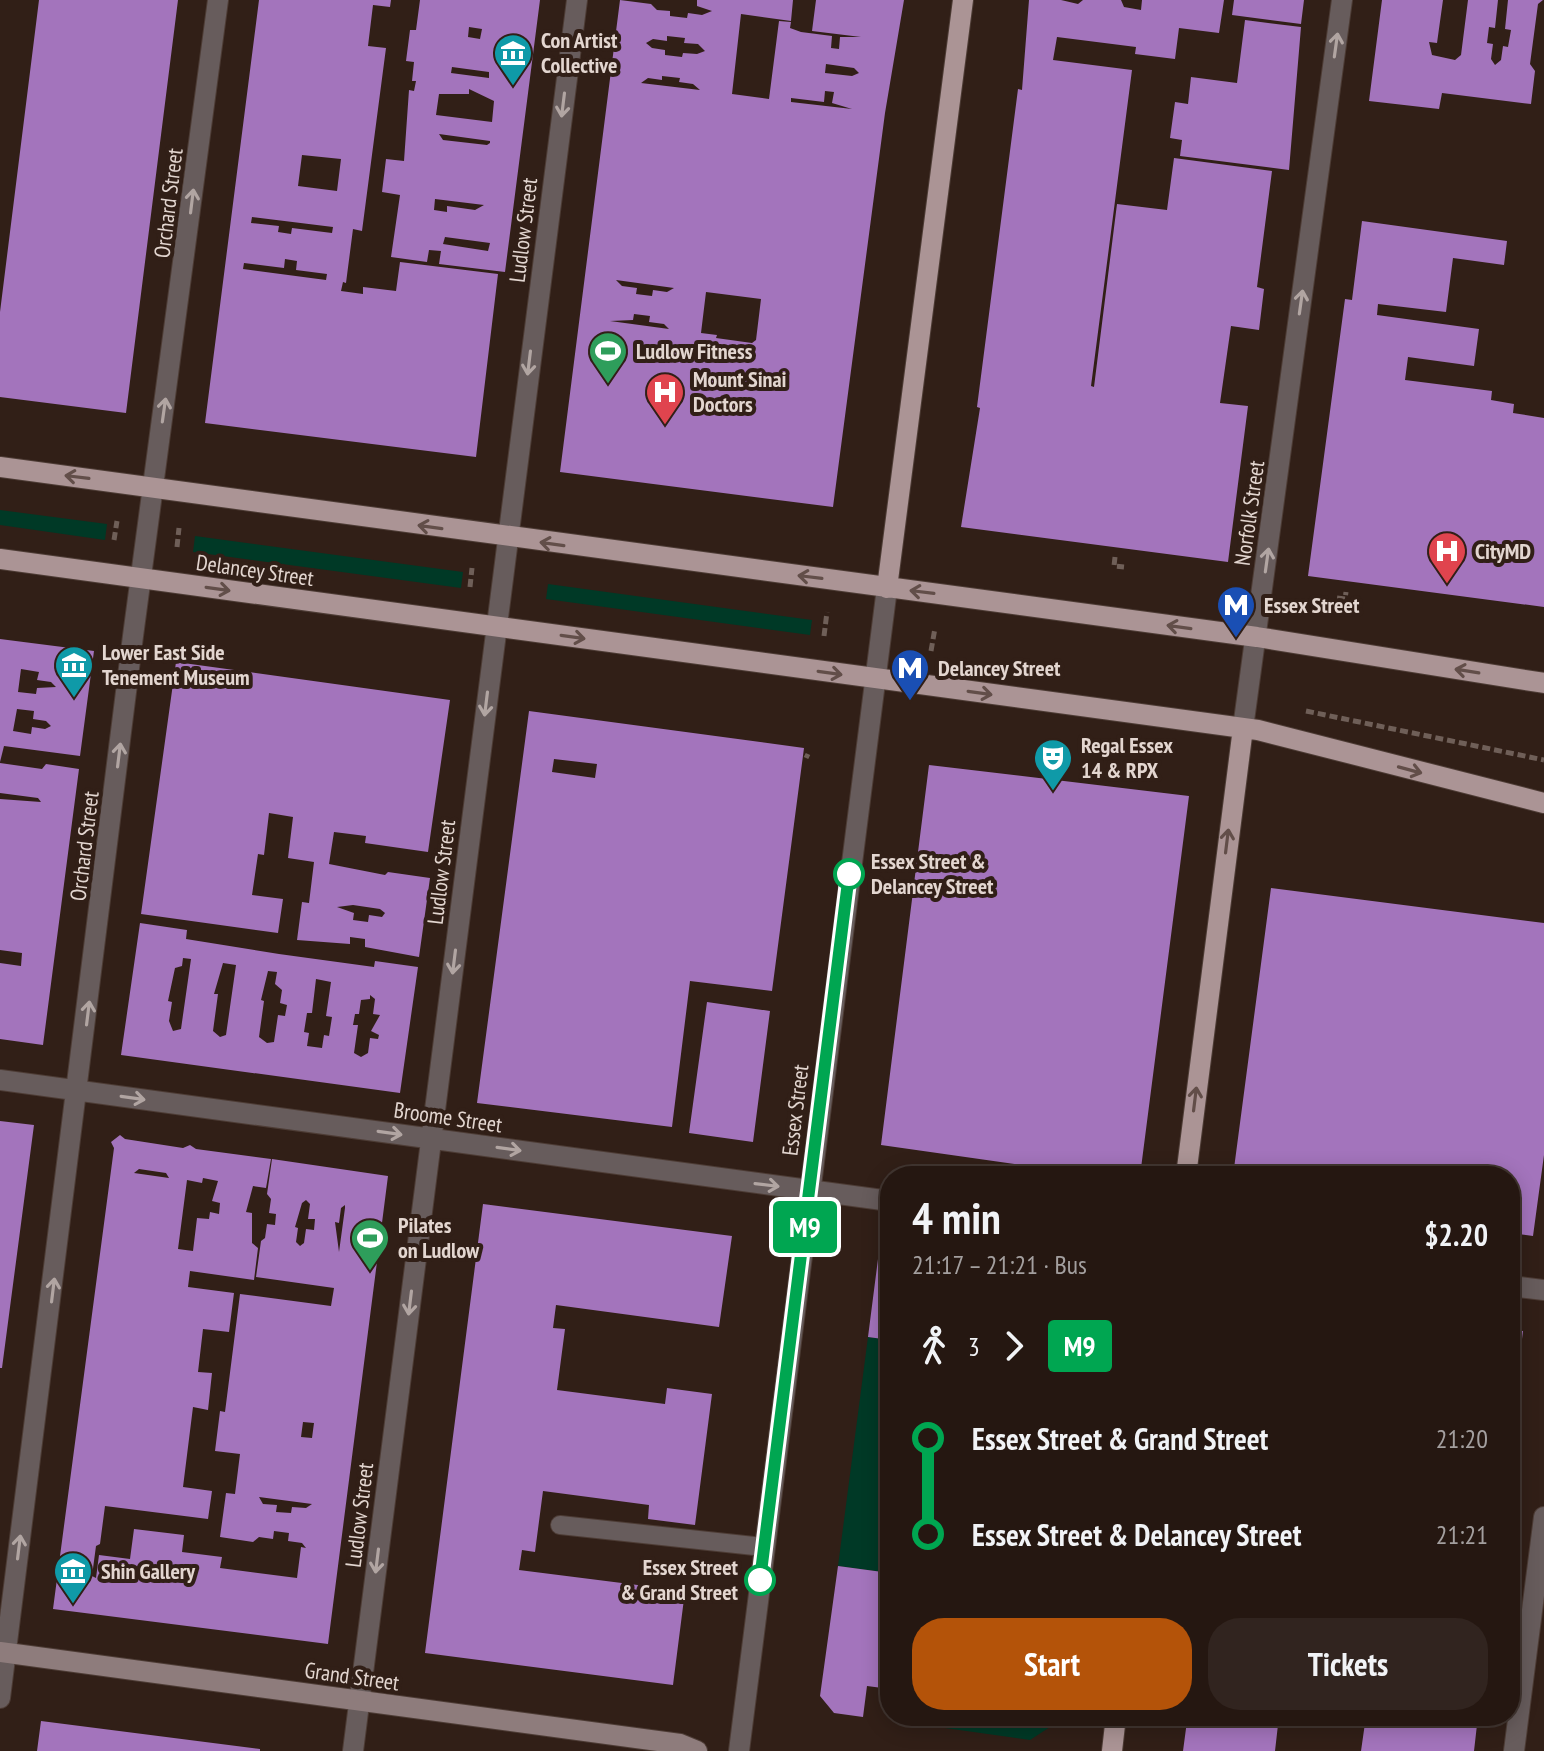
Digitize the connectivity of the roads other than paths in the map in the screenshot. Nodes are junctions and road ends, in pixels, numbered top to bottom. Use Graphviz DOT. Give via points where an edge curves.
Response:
graph roads {
  1 [pos="218,0"];
  2 [pos="577,0"];
  3 [pos="963,0"];
  4 [pos="1342,0"];
  5 [pos="0,467"];
  6 [pos="153,488"];
  7 [pos="507,538"];
  8 [pos="0,559"];
  9 [pos="141,579"];
  10 [pos="887,588"];
  11 [pos="496,627"];
  12 [pos="1257,637"];
  13 [pos="875,679"];
  14 [pos="1544,683"];
  15 [pos="1243,728"];
  16 [pos="1544,803"];
  17 [pos="0,1080"];
  18 [pos="78,1090"];
  19 [pos="432,1139"];
  20 [pos="1187,1166"];
  21 [pos="809,1190"];
  22 [pos="880,1200"];
  23 [pos="1520,1287"];
  24 [pos="1544,1290"];
  25 [pos="1544,1517"];
  26 [pos="560,1525"];
  27 [pos="764,1547"];
  28 [pos="3,1652"];
  29 [pos="0,1698"];
  30 [pos="360,1701"];
  31 [pos="1520,1704"];
  32 [pos="1115,1726"];
  33 [pos="1517,1726"];
  34 [pos="353,1751"];
  35 [pos="697,1751"];
  36 [pos="739,1751"];
  37 [pos="1112,1751"];
  38 [pos="1514,1751"];
  6 -- 1 [label="street, Orchard Street, one-way"];
  2 -- 7 [label="street, Ludlow Street, one-way"];
  3 -- 10 [label="main road, Essex Street"];
  12 -- 4 [label="street, Norfolk Street, one-way"];
  6 -- 5 [label="main road, one-way"];
  7 -- 6 [label="main road, one-way"];
  6 -- 9 [label="street, Orchard Street"];
  10 -- 7 [label="main road, one-way"];
  7 -- 11 [label="street, Ludlow Street"];
  8 -- 9 [label="main road, Delancey Street"];
  9 -- 11 [label="main road, Delancey Street, one-way"];
  18 -- 9 [label="street, Orchard Street, one-way"];
  12 -- 10 [label="main road, one-way"];
  10 -- 13 [label="street, Essex Street"];
  11 -- 13 [label="main road, Delancey Street, one-way"];
  11 -- 19 [label="street, Ludlow Street, one-way"];
  14 -- 12 [label="main road, one-way"];
  12 -- 15 [label="street, Norfolk Street"];
  13 -- 15 [label="main road, Delancey Street, one-way"];
  13 -- 21 [label="street, Essex Street"];
  15 -- 16 [label="main road, Delancey Street, one-way"];
  20 -- 15 [label="main road, Norfolk Street, one-way"];
  17 -- 18 [label="street, Broome Street"];
  18 -- 19 [label="street, Broome Street, one-way"];
  28 -- 18 [label="street, Orchard Street, one-way"];
  19 -- 21 [label="street, Broome Street, one-way"];
  19 -- 30 [label="street, Ludlow Street, one-way"];
  21 -- 22 [label="street, Broome Street"];
  21 -- 27 [label="street, Essex Street"];
  23 -- 24 [label="street"];
  25 -- 31 [label="street"];
  26 -- 27 [label="lane"];
  27 -- 36 [label="street, Essex Street"];
  28 -- 29 [label="street, Orchard Street"];
  28 -- 30 [label="main road, Grand Street"];
  30 -- 34 [label="street, Ludlow Street"];
  30 -- 35 [label="main road, Grand Street" via="680,1744"];
  32 -- 37 [label="main road"];
  33 -- 38 [label="street"];
}
